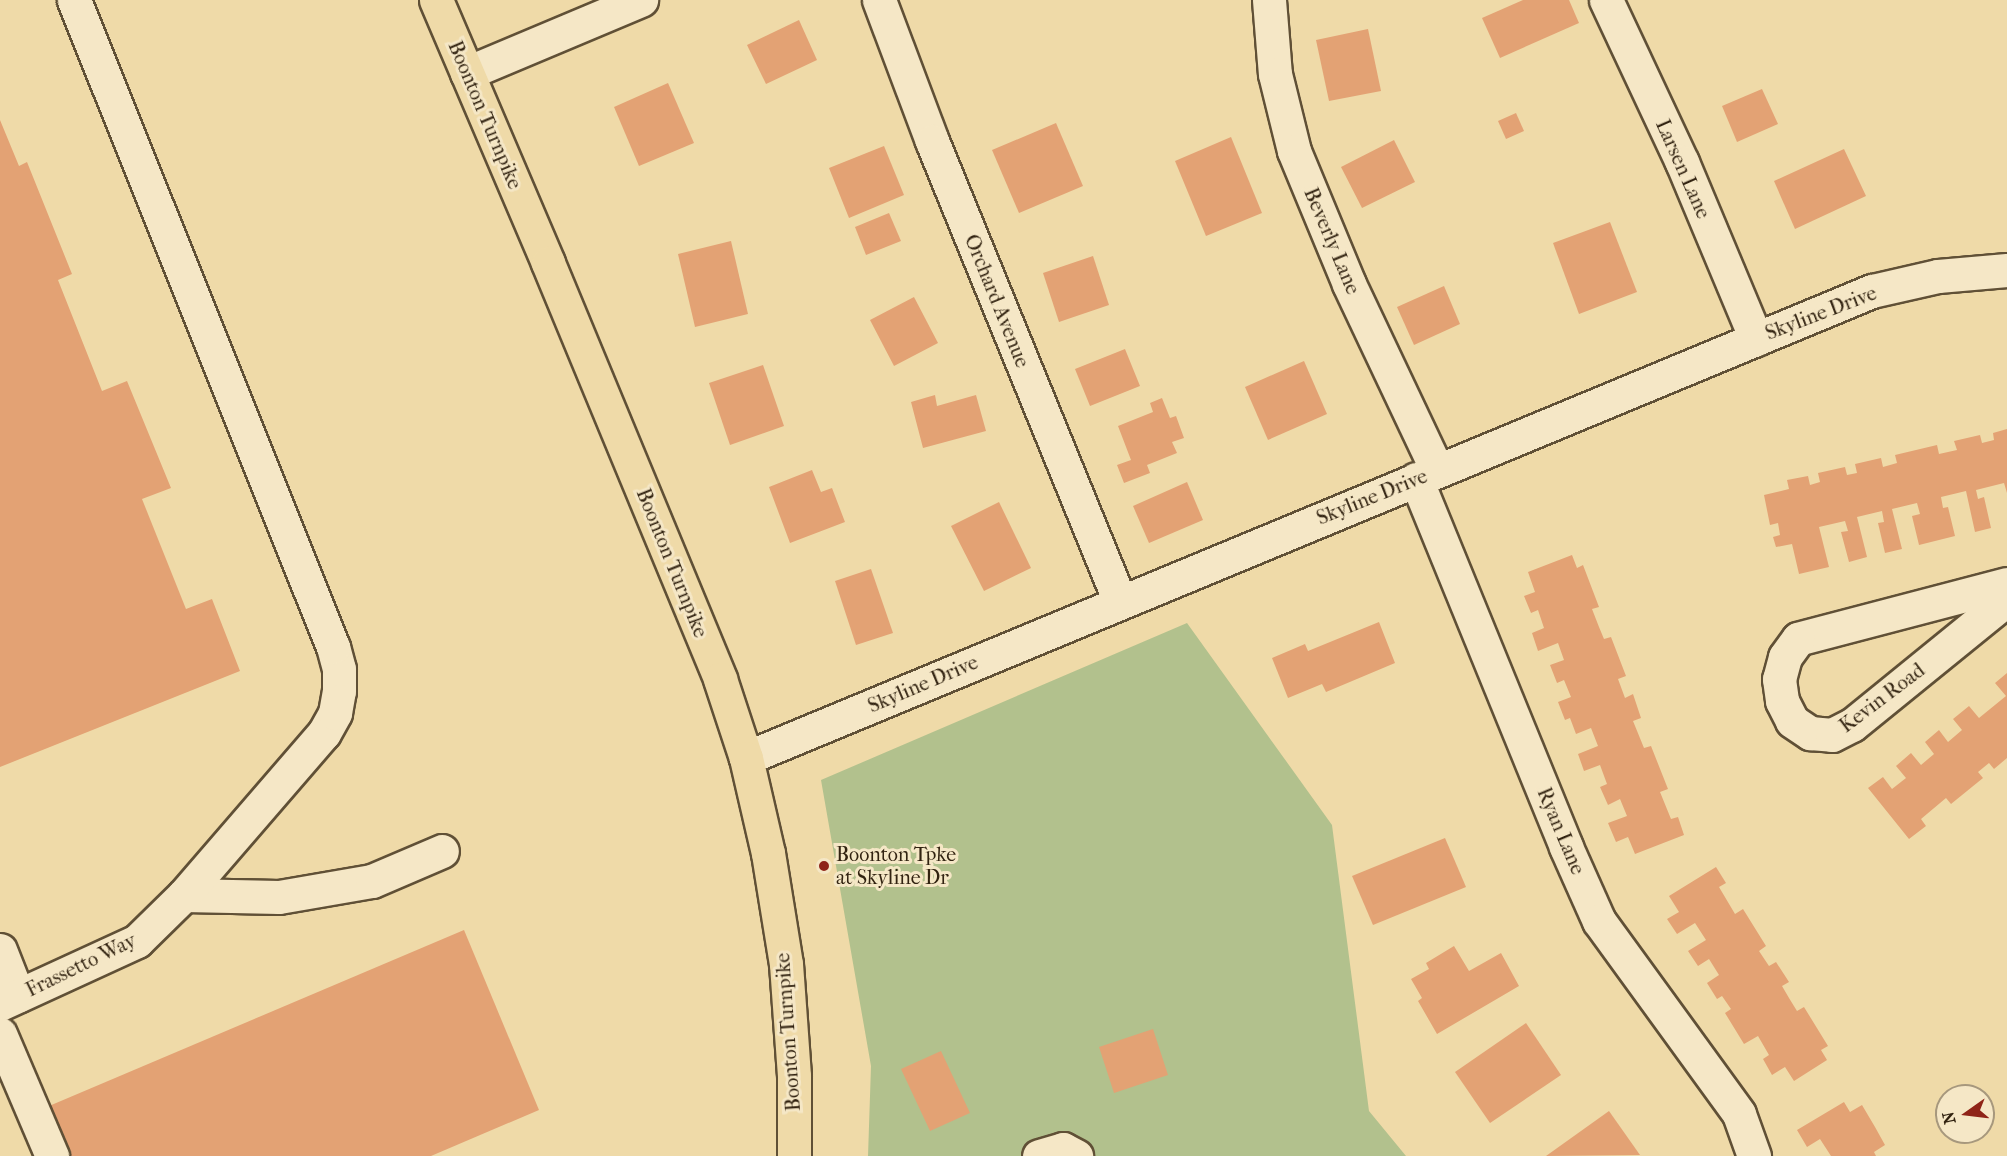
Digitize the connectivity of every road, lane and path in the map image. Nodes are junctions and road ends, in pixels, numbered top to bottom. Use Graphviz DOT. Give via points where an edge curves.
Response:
graph roads {
  1 [pos="74,0"];
  2 [pos="436,0"];
  3 [pos="641,0"];
  4 [pos="879,0"];
  5 [pos="1269,0"];
  6 [pos="1606,0"];
  7 [pos="467,73"];
  8 [pos="2007,270"];
  9 [pos="1756,339"];
  10 [pos="1426,475"];
  11 [pos="2007,584"];
  12 [pos="2007,599"];
  13 [pos="1120,601"];
  14 [pos="746,758"];
  15 [pos="442,851"];
  16 [pos="184,895"];
  17 [pos="0,950"];
  18 [pos="9,1000"];
  19 [pos="0,1034"];
  20 [pos="52,1156"];
  21 [pos="794,1156"];
  22 [pos="1039,1156"];
  23 [pos="1076,1156"];
  24 [pos="1754,1156"];
  1 -- 16 [label="street, Frassetto Way" via="339,669 335,713 324,733"];
  2 -- 7 [label="main road, Boonton Turnpike"];
  3 -- 7 [label="street"];
  4 -- 13 [label="street, Orchard Avenue"];
  5 -- 10 [label="street, Beverly Lane" via="1275,74 1294,151"];
  6 -- 9 [label="street, Larsen Lane" via="1682,162"];
  7 -- 14 [label="main road, Boonton Turnpike" via="720,680"];
  8 -- 9 [label="street, Skyline Drive" via="1938,276 1872,291"];
  9 -- 10 [label="street, Skyline Drive"];
  10 -- 13 [label="street, Skyline Drive"];
  10 -- 24 [label="street, Ryan Lane" via="1566,847 1599,921 1739,1114"];
  11 -- 12 [label="street, Kevin Road" via="1798,639 1785,657 1779,679 1782,701 1792,721 1810,733 1832,735 1852,725"];
  13 -- 14 [label="street, Skyline Drive"];
  14 -- 21 [label="main road, Boonton Turnpike" via="768,853 786,964 794,1076"];
  15 -- 16 [label="street" via="372,881 303,893 279,897"];
  16 -- 18 [label="street, Frassetto Way" via="137,941"];
  17 -- 18 [label="street"];
  19 -- 20 [label="street"];
  22 -- 23 [label="street" via="1063,1149"];
}
